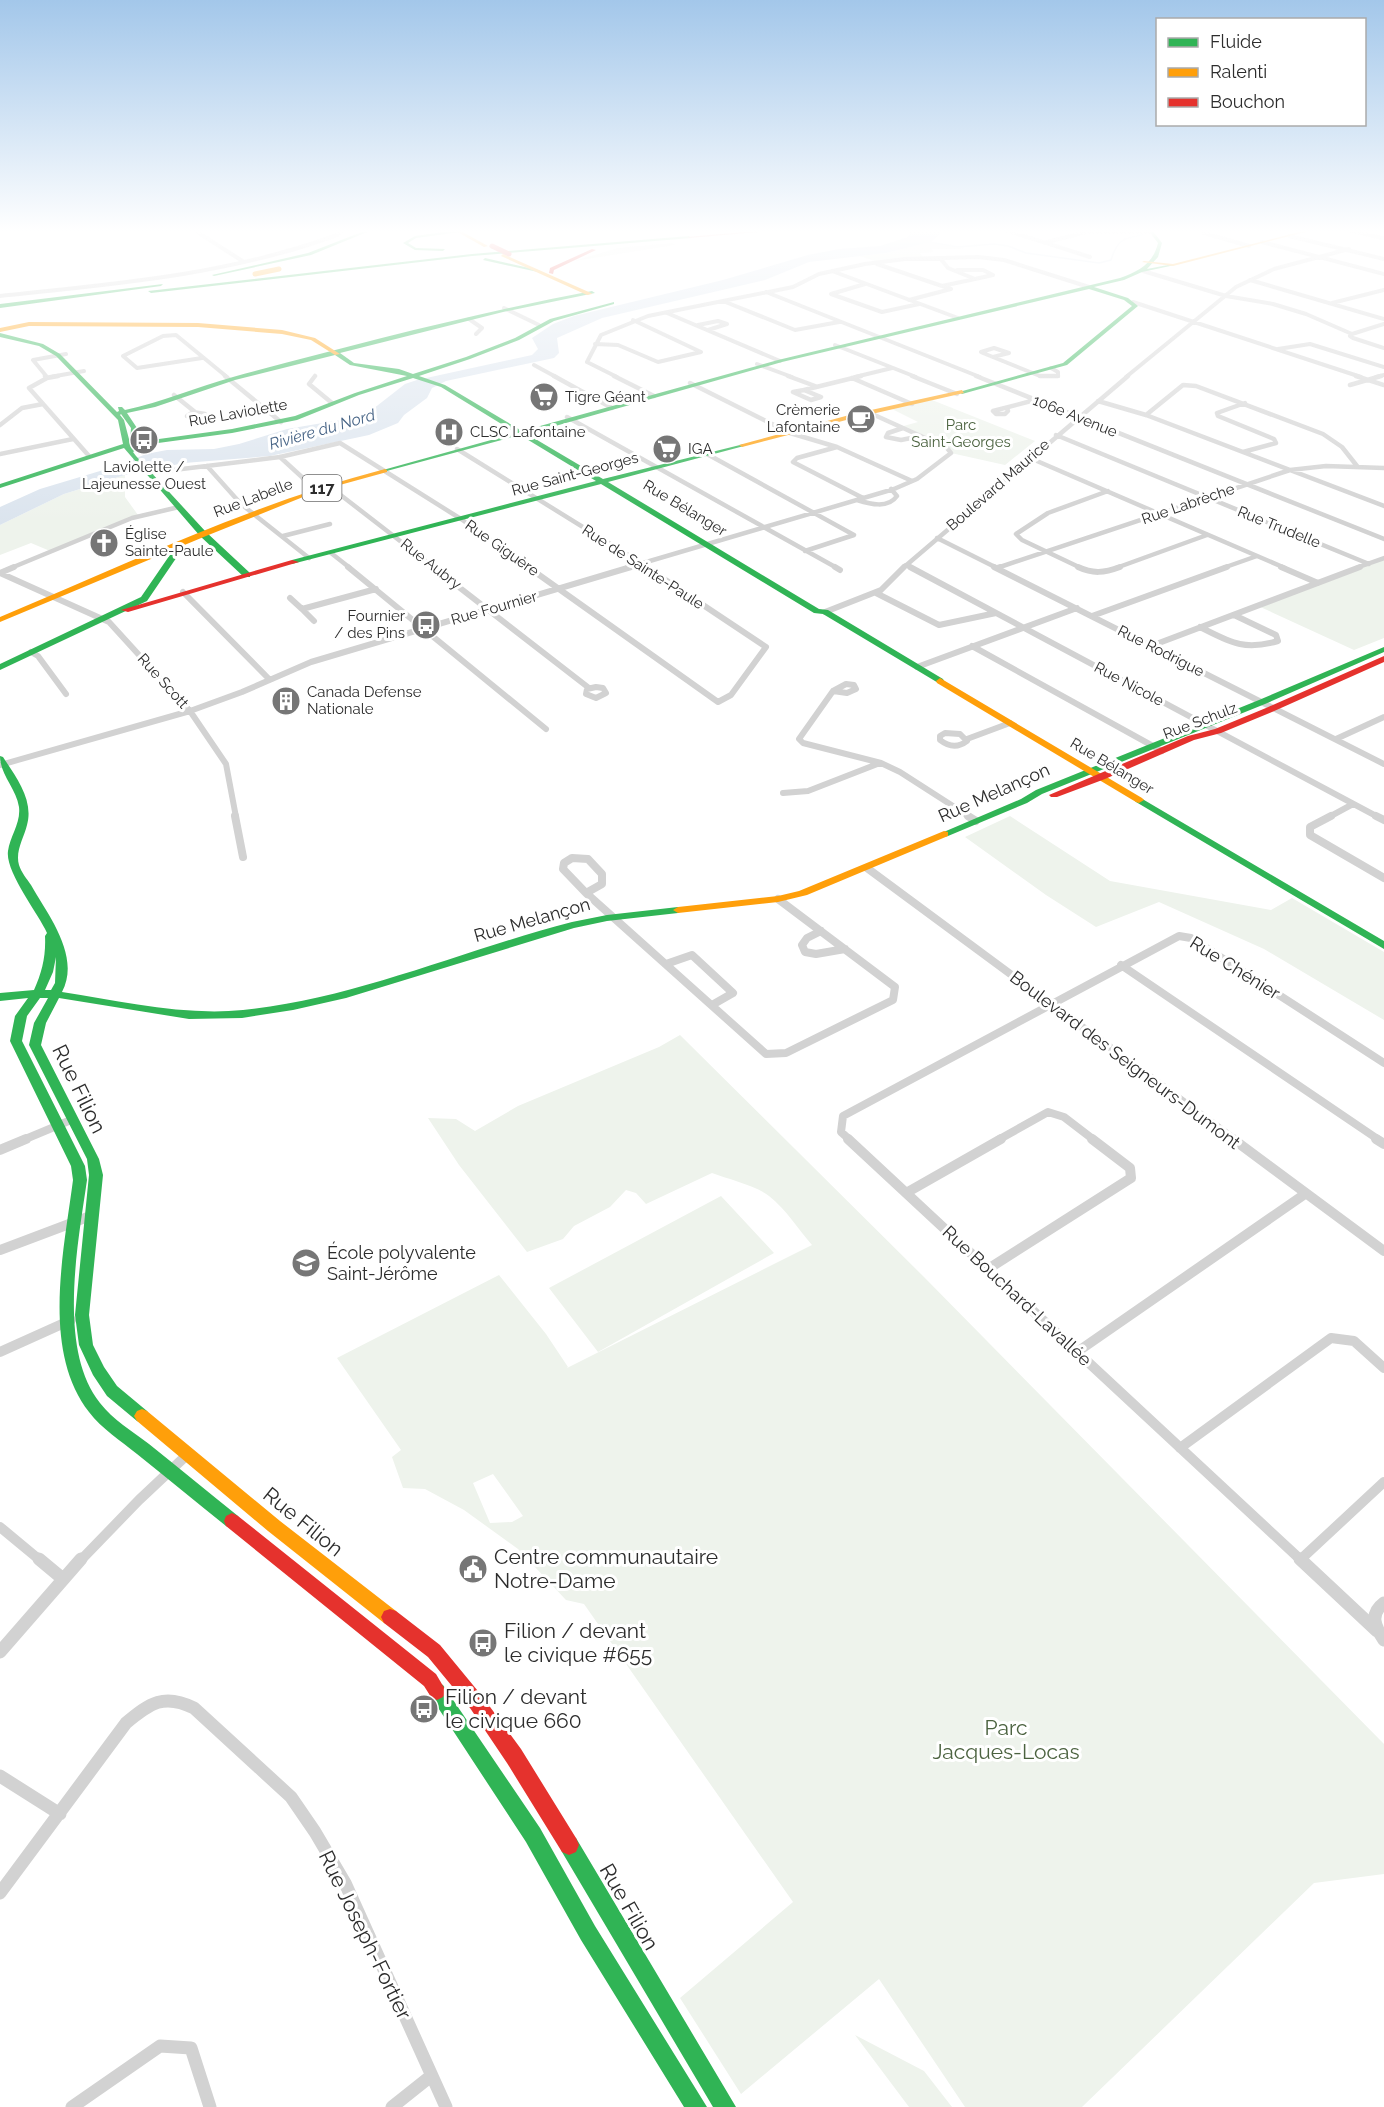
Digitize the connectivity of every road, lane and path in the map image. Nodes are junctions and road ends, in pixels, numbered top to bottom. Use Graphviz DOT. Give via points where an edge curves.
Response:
graph roads {
  1 [pos="23,328"];
  2 [pos="212,328"];
  3 [pos="428,328"];
  4 [pos="433,328"];
  5 [pos="482,328"];
  6 [pos="533,328"];
  7 [pos="615,328"];
  8 [pos="651,328"];
  9 [pos="704,328"];
  10 [pos="713,328"];
  11 [pos="856,328"];
  12 [pos="908,328"];
  13 [pos="1107,328"];
  14 [pos="1189,328"];
  15 [pos="1207,328"];
  16 [pos="1339,328"];
  17 [pos="1370,328"];
  18 [pos="707,330"];
  19 [pos="0,332"];
  20 [pos="476,334"];
  21 [pos="1352,334"];
  22 [pos="876,336"];
  23 [pos="595,344"];
  24 [pos="837,345"];
  25 [pos="1384,348"];
  26 [pos="1273,350"];
  27 [pos="332,352"];
  28 [pos="62,355"];
  29 [pos="993,357"];
  30 [pos="202,358"];
  31 [pos="778,360"];
  32 [pos="534,365"];
  33 [pos="760,365"];
  34 [pos="1384,367"];
  35 [pos="892,368"];
  36 [pos="79,372"];
  37 [pos="1034,373"];
  38 [pos="1384,375"];
  39 [pos="315,376"];
  40 [pos="417,377"];
  41 [pos="47,378"];
  42 [pos="852,378"];
  43 [pos="227,379"];
  44 [pos="1365,381"];
  45 [pos="692,384"];
  46 [pos="994,384"];
  47 [pos="1350,385"];
  48 [pos="815,387"];
  49 [pos="1384,387"];
  50 [pos="804,390"];
  51 [pos="957,394"];
  52 [pos="651,395"];
  53 [pos="177,396"];
  54 [pos="1036,400"];
  55 [pos="1098,401"];
  56 [pos="332,403"];
  57 [pos="1245,403"];
  58 [pos="43,404"];
  59 [pos="912,404"];
  60 [pos="610,407"];
  61 [pos="1007,408"];
  62 [pos="118,411"];
  63 [pos="195,412"];
  64 [pos="870,413"];
  65 [pos="1146,415"];
  66 [pos="1078,417"];
  67 [pos="569,418"];
  68 [pos="281,422"];
  69 [pos="0,425"];
  70 [pos="903,428"];
  71 [pos="523,431"];
  72 [pos="790,433"];
  73 [pos="1056,435"];
  74 [pos="921,436"];
  75 [pos="73,439"];
  76 [pos="837,447"];
  77 [pos="457,449"];
  78 [pos="132,450"];
  79 [pos="1243,452"];
  80 [pos="0,454"];
  81 [pos="707,454"];
  82 [pos="89,456"];
  83 [pos="280,457"];
  84 [pos="1030,458"];
  85 [pos="207,466"];
  86 [pos="1357,466"];
  87 [pos="657,468"];
  88 [pos="1384,468"];
  89 [pos="1290,470"];
  90 [pos="383,471"];
  91 [pos="147,472"];
  92 [pos="606,481"];
  93 [pos="912,481"];
  94 [pos="1246,484"];
  95 [pos="0,486"];
  96 [pos="329,486"];
  97 [pos="891,489"];
  98 [pos="316,490"];
  99 [pos="1108,491"];
  100 [pos="1207,497"];
  101 [pos="1384,498"];
  102 [pos="536,499"];
  103 [pos="859,499"];
  104 [pos="1372,502"];
  105 [pos="1384,506"];
  106 [pos="179,507"];
  107 [pos="814,513"];
  108 [pos="1158,513"];
  109 [pos="252,514"];
  110 [pos="461,519"];
  111 [pos="330,524"];
  112 [pos="765,528"];
  113 [pos="203,534"];
  114 [pos="1207,535"];
  115 [pos="283,536"];
  116 [pos="395,536"];
  117 [pos="937,538"];
  118 [pos="190,539"];
  119 [pos="1384,539"];
  120 [pos="710,544"];
  121 [pos="805,550"];
  122 [pos="1046,552"];
  123 [pos="331,553"];
  124 [pos="1257,556"];
  125 [pos="309,558"];
  126 [pos="1384,558"];
  127 [pos="140,562"];
  128 [pos="642,564"];
  129 [pos="1369,564"];
  130 [pos="906,565"];
  131 [pos="163,567"];
  132 [pos="997,568"];
  133 [pos="840,570"];
  134 [pos="0,573"];
  135 [pos="247,575"];
  136 [pos="1318,583"];
  137 [pos="376,589"];
  138 [pos="559,589"];
  139 [pos="183,592"];
  140 [pos="876,593"];
  141 [pos="55,597"];
  142 [pos="290,598"];
  143 [pos="1077,608"];
  144 [pos="302,609"];
  145 [pos="489,609"];
  146 [pos="124,610"];
  147 [pos="825,612"];
  148 [pos="996,613"];
  149 [pos="1234,615"];
  150 [pos="1092,616"];
  151 [pos="104,619"];
  152 [pos="0,620"];
  153 [pos="314,621"];
  154 [pos="1200,627"];
  155 [pos="424,628"];
  156 [pos="1024,628"];
  157 [pos="972,646"];
  158 [pos="1151,646"];
  159 [pos="1384,649"];
  160 [pos="31,652"];
  161 [pos="1376,660"];
  162 [pos="0,667"];
  163 [pos="917,667"];
  164 [pos="269,679"];
  165 [pos="590,688"];
  166 [pos="833,691"];
  167 [pos="66,694"];
  168 [pos="718,702"];
  169 [pos="1262,702"];
  170 [pos="1274,708"];
  171 [pos="190,711"];
  172 [pos="1384,717"];
  173 [pos="1010,723"];
  174 [pos="1206,725"];
  175 [pos="546,729"];
  176 [pos="1218,731"];
  177 [pos="1336,739"];
  178 [pos="967,740"];
  179 [pos="1157,748"];
  180 [pos="1,763"];
  181 [pos="881,763"];
  182 [pos="1384,764"];
  183 [pos="1097,774"];
  184 [pos="783,793"];
  185 [pos="1353,804"];
  186 [pos="1384,820"];
  187 [pos="976,821"];
  188 [pos="243,857"];
  189 [pos="867,868"];
  190 [pos="1384,878"];
  191 [pos="586,894"];
  192 [pos="778,899"];
  193 [pos="614,917"];
  194 [pos="50,929"];
  195 [pos="820,931"];
  196 [pos="1384,946"];
  197 [pos="845,949"];
  198 [pos="666,964"];
  199 [pos="1121,965"];
  200 [pos="35,995"];
  201 [pos="56,996"];
  202 [pos="0,997"];
  203 [pos="712,1005"];
  204 [pos="1050,1005"];
  205 [pos="1384,1064"];
  206 [pos="71,1120"];
  207 [pos="58,1125"];
  208 [pos="1384,1144"];
  209 [pos="0,1150"];
  210 [pos="906,1193"];
  211 [pos="1305,1194"];
  212 [pos="93,1215"];
  213 [pos="76,1221"];
  214 [pos="0,1250"];
  215 [pos="1384,1251"];
  216 [pos="988,1269"];
  217 [pos="82,1315"];
  218 [pos="67,1322"];
  219 [pos="0,1352"];
  220 [pos="1077,1352"];
  221 [pos="1384,1368"];
  222 [pos="112,1391"];
  223 [pos="92,1403"];
  224 [pos="1180,1448"];
  225 [pos="189,1453"];
  226 [pos="169,1471"];
  227 [pos="1384,1482"];
  228 [pos="0,1527"];
  229 [pos="1300,1560"];
  230 [pos="63,1579"];
  231 [pos="1384,1603"];
  232 [pos="1381,1635"];
  233 [pos="0,1652"];
  234 [pos="446,1665"];
  235 [pos="430,1680"];
  236 [pos="0,1776"];
  237 [pos="60,1814"];
  238 [pos="0,1893"];
  239 [pos="431,2076"];
  240 [pos="72,2107"];
  241 [pos="210,2107"];
  242 [pos="392,2107"];
  243 [pos="446,2107"];
  244 [pos="696,2107"];
  245 [pos="725,2107"];
  1 -- 19 [label="main road, Rue Bélanger"];
  2 -- 27 [label="main road, Rue Bélanger" via="284,335"];
  3 -- 27 [label="main road"];
  4 -- 27 [label="main road"];
  5 -- 20 [label="street"];
  6 -- 40 [label="main road, Rue Laviolette" via="512,341"];
  7 -- 23 [label="street" via="601,335"];
  8 -- 23 [label="street" via="701,352 658,362 618,345"];
  9 -- 18 [label="street"];
  10 -- 18 [label="street"];
  11 -- 22 [label="street, 106e Avenue"];
  12 -- 22 [label="main road, 117"];
  13 -- 37 [label="main road, Rue Saint-Georges" via="1072,360"];
  14 -- 55 [label="street, Boulevard Maurice"];
  15 -- 26 [label="street"];
  16 -- 21 [label="street"];
  17 -- 21 [label="street"];
  18 -- 31 [label="street"];
  19 -- 28 [label="main road" via="46,343"];
  21 -- 25 [label="street" via="1353,338"];
  22 -- 24 [label="main road, 117"];
  22 -- 46 [label="street, 106e Avenue"];
  23 -- 52 [label="street" via="587,362"];
  24 -- 31 [label="main road, 117"];
  24 -- 35 [label="street"];
  26 -- 34 [label="street" via="1305,343"];
  26 -- 44 [label="street"];
  27 -- 40 [label="main road, Rue Bélanger" via="356,366"];
  27 -- 43 [label="main road"];
  28 -- 36 [label="main road"];
  28 -- 41 [label="street" via="32,361"];
  29 -- 29 [label="street" via="981,352 999,348 1009,353"];
  29 -- 37 [label="street"];
  30 -- 30 [label="street" via="137,368 123,357 163,336 177,335"];
  30 -- 43 [label="street"];
  31 -- 33 [label="main road, 117"];
  32 -- 60 [label="street"];
  33 -- 45 [label="main road, 117"];
  33 -- 48 [label="street"];
  35 -- 42 [label="street"];
  35 -- 51 [label="street"];
  36 -- 41 [label="street"];
  36 -- 62 [label="main road"];
  37 -- 46 [label="main road, Rue Saint-Georges"];
  38 -- 44 [label="street"];
  39 -- 56 [label="street" via="309,384"];
  40 -- 56 [label="main road, Rue Laviolette"];
  40 -- 71 [label="main road, Rue Bélanger" via="443,386"];
  41 -- 58 [label="street" via="29,388"];
  42 -- 48 [label="street"];
  42 -- 59 [label="street"];
  43 -- 53 [label="main road"];
  43 -- 68 [label="street"];
  44 -- 47 [label="street"];
  44 -- 49 [label="street"];
  45 -- 52 [label="main road, 117"];
  45 -- 72 [label="street"];
  46 -- 51 [label="main road, Rue Saint-Georges"];
  46 -- 54 [label="street, 106e Avenue"];
  48 -- 50 [label="street"];
  50 -- 50 [label="street" via="792,392 810,401 821,399"];
  51 -- 59 [label="main road, Rue Saint-Georges"];
  52 -- 60 [label="main road, 117"];
  53 -- 62 [label="main road"];
  53 -- 63 [label="street"];
  54 -- 61 [label="street"];
  54 -- 66 [label="street, 106e Avenue"];
  55 -- 65 [label="street"];
  55 -- 66 [label="street, Boulevard Maurice"];
  56 -- 68 [label="main road, Rue Laviolette"];
  57 -- 65 [label="street" via="1183,385"];
  57 -- 79 [label="street" via="1217,414 1276,443"];
  57 -- 86 [label="street" via="1323,434 1342,447"];
  58 -- 69 [label="street" via="22,408"];
  58 -- 75 [label="street"];
  59 -- 64 [label="main road, Rue Saint-Georges"];
  60 -- 67 [label="main road, 117"];
  62 -- 78 [label="main road" via="132,420"];
  64 -- 70 [label="street, Rue Fournier"];
  64 -- 72 [label="main road, Rue Saint-Georges"];
  65 -- 79 [label="street"];
  66 -- 73 [label="street, Boulevard Maurice"];
  66 -- 94 [label="street, 106e Avenue"];
  67 -- 71 [label="main road, 117"];
  67 -- 87 [label="street"];
  68 -- 78 [label="main road, Rue Laviolette"];
  70 -- 74 [label="street, Rue Fournier"];
  70 -- 74 [label="street" via="886,437 901,440"];
  71 -- 77 [label="main road, Rue Labelle / 117"];
  71 -- 92 [label="main road, Rue Bélanger"];
  72 -- 76 [label="street"];
  72 -- 81 [label="main road, Rue Saint-Georges"];
  73 -- 84 [label="street, Boulevard Maurice"];
  73 -- 100 [label="street, Rue Trudelle"];
  74 -- 93 [label="street, Rue Fournier" via="951,453"];
  75 -- 80 [label="street"];
  75 -- 82 [label="street"];
  76 -- 93 [label="street"];
  76 -- 103 [label="street" via="793,462"];
  77 -- 90 [label="main road, Rue Labelle / 117"];
  77 -- 102 [label="street, Rue de Sainte-Paule"];
  78 -- 82 [label="main road, Rue Laviolette"];
  78 -- 91 [label="main road"];
  79 -- 89 [label="street"];
  81 -- 87 [label="main road, Rue Saint-Georges"];
  81 -- 107 [label="street"];
  82 -- 95 [label="main road"];
  83 -- 85 [label="street"];
  83 -- 90 [label="street, Rue Giguère" via="340,443"];
  83 -- 98 [label="street"];
  84 -- 99 [label="street"];
  84 -- 117 [label="street, Boulevard Maurice"];
  85 -- 91 [label="street"];
  85 -- 109 [label="street"];
  86 -- 88 [label="street, Rue Labrèche"];
  86 -- 89 [label="street, Rue Labrèche"];
  87 -- 92 [label="main road, Rue Saint-Georges"];
  87 -- 112 [label="street"];
  89 -- 94 [label="street, Rue Labrèche"];
  89 -- 104 [label="street"];
  90 -- 96 [label="main road, Rue Labelle / 117"];
  90 -- 110 [label="street, Rue Giguère"];
  91 -- 106 [label="main road"];
  92 -- 102 [label="main road, Rue Saint-Georges"];
  92 -- 120 [label="main road, Rue Bélanger"];
  93 -- 97 [label="street, Rue Fournier"];
  94 -- 100 [label="street, Rue Labrèche"];
  94 -- 119 [label="street, 106e Avenue"];
  96 -- 98 [label="main road, Rue Labelle / 117"];
  96 -- 116 [label="street, Rue Aubry"];
  97 -- 103 [label="street, Rue Fournier"];
  97 -- 103 [label="street" via="897,496 891,504"];
  98 -- 109 [label="main road, Rue Labelle / 117"];
  99 -- 108 [label="street"];
  99 -- 122 [label="street" via="1046,512 1016,534"];
  100 -- 108 [label="street, Rue Labrèche"];
  100 -- 129 [label="street, Rue Trudelle"];
  101 -- 104 [label="street"];
  102 -- 110 [label="main road, Rue Saint-Georges"];
  102 -- 128 [label="street, Rue de Sainte-Paule"];
  103 -- 107 [label="street, Rue Fournier"];
  104 -- 105 [label="street"];
  106 -- 113 [label="main road"];
  106 -- 134 [label="street" via="132,518"];
  107 -- 112 [label="street, Rue Fournier"];
  107 -- 121 [label="street" via="854,535"];
  108 -- 114 [label="street"];
  108 -- 122 [label="street, Rue Labrèche"];
  109 -- 113 [label="main road, Rue Labelle / 117"];
  109 -- 115 [label="street"];
  110 -- 116 [label="main road, Rue Saint-Georges"];
  110 -- 138 [label="street, Rue Giguère"];
  111 -- 115 [label="street"];
  112 -- 120 [label="street, Rue Fournier"];
  112 -- 121 [label="street"];
  113 -- 118 [label="main road, Rue Labelle / 117"];
  113 -- 135 [label="main road"];
  114 -- 122 [label="street" via="1106,572 1090,573"];
  114 -- 124 [label="street"];
  115 -- 125 [label="street"];
  116 -- 123 [label="main road, Rue Saint-Georges"];
  116 -- 145 [label="street, Rue Aubry"];
  117 -- 130 [label="street, Boulevard Maurice"];
  117 -- 132 [label="street, Rue Rodrigue"];
  118 -- 127 [label="main road, Rue Labelle / 117"];
  118 -- 131 [label="main road, Rue Saint-Georges / 117"];
  120 -- 128 [label="street, Rue Fournier"];
  120 -- 147 [label="main road, Rue Bélanger"];
  121 -- 133 [label="street"];
  122 -- 132 [label="street, Rue Labrèche"];
  123 -- 125 [label="main road, Rue Saint-Georges"];
  123 -- 137 [label="street"];
  124 -- 136 [label="street"];
  124 -- 150 [label="street"];
  125 -- 135 [label="main road, Rue Saint-Georges"];
  126 -- 129 [label="street"];
  127 -- 131 [label="main road" via="154,560"];
  127 -- 141 [label="main road, Rue Labelle / 117"];
  128 -- 138 [label="street, Rue Fournier"];
  128 -- 168 [label="street, Rue de Sainte-Paule" via="766,647 731,695"];
  129 -- 136 [label="street"];
  130 -- 140 [label="street, Boulevard Maurice"];
  130 -- 148 [label="street, Rue Nicole"];
  131 -- 146 [label="main road, Rue Saint-Georges / 117" via="150,594"];
  132 -- 143 [label="street, Rue Rodrigue"];
  134 -- 141 [label="street, Rue Scott"];
  135 -- 139 [label="main road, Rue Saint-Georges"];
  136 -- 149 [label="street"];
  137 -- 144 [label="street"];
  137 -- 155 [label="street"];
  138 -- 145 [label="street, Rue Fournier"];
  138 -- 168 [label="street, Rue Giguère"];
  139 -- 146 [label="main road, Rue Saint-Georges"];
  139 -- 164 [label="street"];
  140 -- 147 [label="street, Boulevard Maurice"];
  140 -- 148 [label="street" via="939,625"];
  141 -- 151 [label="street, Rue Scott"];
  141 -- 152 [label="main road, Rue Labelle / 117"];
  142 -- 144 [label="street"];
  143 -- 150 [label="street, Rue Rodrigue"];
  143 -- 156 [label="street"];
  144 -- 153 [label="street"];
  145 -- 155 [label="street, Rue Fournier"];
  145 -- 165 [label="street, Rue Aubry"];
  146 -- 151 [label="main road, Rue Saint-Georges / 117"];
  147 -- 163 [label="main road, Rue Bélanger"];
  148 -- 156 [label="street, Rue Nicole"];
  149 -- 154 [label="street"];
  149 -- 154 [label="street" via="1276,635 1278,641 1245,649"];
  150 -- 158 [label="street, Rue Rodrigue"];
  151 -- 160 [label="main road, Rue Saint-Georges / 117"];
  151 -- 171 [label="street, Rue Scott"];
  154 -- 158 [label="street"];
  155 -- 164 [label="street, Rue Fournier" via="311,662"];
  155 -- 175 [label="street"];
  156 -- 157 [label="street"];
  156 -- 174 [label="street, Rue Nicole"];
  157 -- 163 [label="street"];
  157 -- 179 [label="street"];
  158 -- 169 [label="street, Rue Rodrigue"];
  159 -- 161 [label="main road, Rue Schulz"];
  160 -- 162 [label="main road, Rue Saint-Georges / 117"];
  160 -- 167 [label="street"];
  161 -- 169 [label="main road, Rue Schulz"];
  161 -- 170 [label="main road, Rue Schulz"];
  163 -- 173 [label="main road, Rue Bélanger"];
  164 -- 171 [label="street, Rue Fournier"];
  166 -- 181 [label="street" via="799,739"];
  169 -- 170 [label="street, Rue Rodrigue"];
  169 -- 174 [label="main road, Rue Schulz"];
  170 -- 176 [label="main road, Rue Schulz"];
  170 -- 177 [label="street, Rue Rodrigue"];
  171 -- 180 [label="street, Rue Fournier"];
  171 -- 188 [label="street, Rue Scott" via="226,764"];
  172 -- 177 [label="street"];
  173 -- 178 [label="street"];
  173 -- 183 [label="main road, Rue Bélanger"];
  174 -- 176 [label="street, Rue Nicole"];
  174 -- 179 [label="main road, Rue Schulz"];
  176 -- 179 [label="main road, Rue Schulz"];
  176 -- 185 [label="street, Rue Nicole"];
  177 -- 182 [label="street, Rue Rodrigue"];
  179 -- 183 [label="main road, Rue Schulz"];
  180 -- 194 [label="main road, Rue Filion" via="25,810 12,856 14,866"];
  181 -- 184 [label="street" via="808,791"];
  181 -- 187 [label="street"];
  183 -- 187 [label="main road, Rue Melançon" via="1039,792"];
  183 -- 196 [label="main road, Rue Bélanger"];
  185 -- 186 [label="street, Rue Nicole"];
  185 -- 190 [label="street" via="1310,827 1310,836"];
  187 -- 189 [label="main road, Rue Melançon"];
  189 -- 192 [label="main road, Rue Melançon"];
  189 -- 204 [label="street, Boulevard des Seigneurs-Dumont"];
  191 -- 191 [label="street" via="563,869 564,863 572,858 588,859 602,874 602,884"];
  191 -- 193 [label="street"];
  192 -- 193 [label="main road, Rue Melançon"];
  192 -- 195 [label="street"];
  193 -- 198 [label="street"];
  193 -- 201 [label="main road, Rue Melançon" via="572,925 332,999 288,1008 215,1016"];
  194 -- 200 [label="main road, Rue Filion" via="49,965"];
  194 -- 201 [label="main road, Rue Filion" via="63,962"];
  195 -- 197 [label="street"];
  195 -- 197 [label="street" via="802,945 805,952"];
  197 -- 203 [label="street" via="896,987 893,1000 786,1053 766,1054"];
  198 -- 203 [label="street"];
  198 -- 203 [label="street" via="692,955 733,993"];
  199 -- 204 [label="street, Rue Chénier"];
  199 -- 205 [label="street, Rue Chénier" via="1179,936 1191,938"];
  199 -- 208 [label="street"];
  200 -- 201 [label="main road, Rue Melançon"];
  200 -- 202 [label="main road, Rue Melançon"];
  200 -- 207 [label="main road, Rue Filion" via="21,1013 16,1041"];
  201 -- 206 [label="main road, Rue Filion" via="36,1029 35,1045"];
  204 -- 210 [label="street, Rue Bouchard-Lavallée" via="843,1116 841,1132"];
  204 -- 211 [label="street, Boulevard des Seigneurs-Dumont"];
  206 -- 207 [label="street"];
  206 -- 212 [label="main road, Rue Filion" via="93,1159"];
  207 -- 209 [label="street"];
  207 -- 213 [label="main road, Rue Filion" via="78,1166"];
  210 -- 216 [label="street, Rue Bouchard-Lavallée"];
  210 -- 216 [label="street" via="1048,1112 1064,1117 1130,1168 1131,1178"];
  211 -- 215 [label="street, Boulevard des Seigneurs-Dumont"];
  211 -- 220 [label="street"];
  212 -- 213 [label="street"];
  212 -- 217 [label="main road, Rue Filion"];
  213 -- 214 [label="street"];
  213 -- 218 [label="main road, Rue Filion"];
  216 -- 220 [label="street, Rue Bouchard-Lavallée"];
  217 -- 218 [label="street"];
  217 -- 222 [label="main road, Rue Filion" via="86,1345"];
  218 -- 219 [label="street"];
  218 -- 223 [label="main road, Rue Filion" via="76,1373"];
  220 -- 224 [label="street, Rue Bouchard-Lavallée"];
  221 -- 224 [label="street" via="1354,1341 1331,1338"];
  222 -- 223 [label="main road"];
  222 -- 225 [label="main road, Rue Filion"];
  223 -- 226 [label="main road, Rue Filion"];
  224 -- 229 [label="street, Rue Bouchard-Lavallée"];
  225 -- 226 [label="street"];
  225 -- 234 [label="main road, Rue Filion" via="274,1526 434,1651"];
  226 -- 230 [label="street"];
  226 -- 235 [label="main road, Rue Filion"];
  227 -- 229 [label="street"];
  228 -- 230 [label="street"];
  229 -- 232 [label="street, Rue Bouchard-Lavallée"];
  230 -- 233 [label="street"];
  231 -- 232 [label="street, Rue Bouchard-Lavallée" via="1373,1614"];
  234 -- 235 [label="main road"];
  234 -- 245 [label="main road, Rue Filion" via="495,1728 556,1821"];
  235 -- 244 [label="main road, Rue Filion" via="533,1835 588,1933"];
  236 -- 237 [label="street"];
  237 -- 238 [label="street, Rue Joseph-Fortier"];
  237 -- 239 [label="street, Rue Joseph-Fortier" via="126,1723 146,1706 165,1699 195,1708 291,1797 315,1832 345,1883"];
  239 -- 242 [label="street"];
  239 -- 243 [label="street, Rue Joseph-Fortier"];
  240 -- 241 [label="street" via="160,2046 191,2048"];
}
